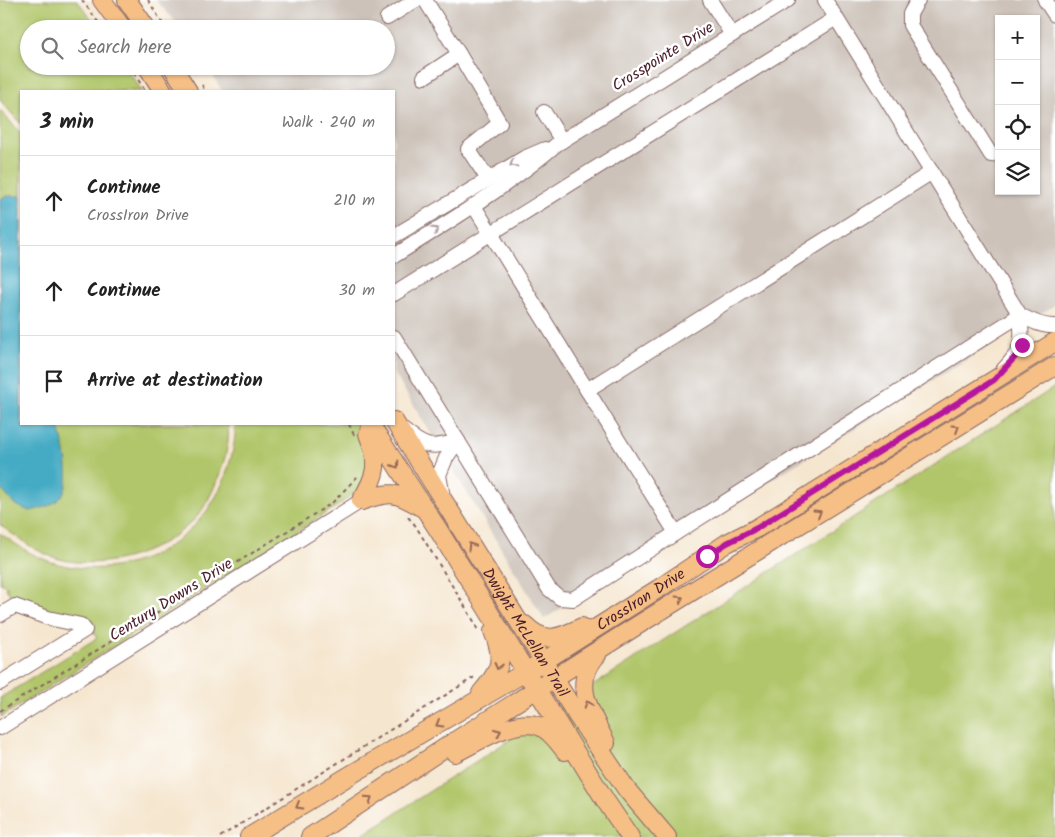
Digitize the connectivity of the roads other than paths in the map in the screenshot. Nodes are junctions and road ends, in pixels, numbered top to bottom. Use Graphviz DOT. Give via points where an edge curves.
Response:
graph roads {
  1 [pos="102,0"];
  2 [pos="127,0"];
  3 [pos="416,0"];
  4 [pos="425,0"];
  5 [pos="710,0"];
  6 [pos="788,0"];
  7 [pos="825,0"];
  8 [pos="918,0"];
  9 [pos="1045,0"];
  10 [pos="1055,15"];
  11 [pos="387,18"];
  12 [pos="836,18"];
  13 [pos="116,20"];
  14 [pos="141,20"];
  15 [pos="732,35"];
  16 [pos="458,54"];
  17 [pos="153,75"];
  18 [pos="178,75"];
  19 [pos="424,77"];
  20 [pos="162,90"];
  21 [pos="187,90"];
  22 [pos="544,112"];
  23 [pos="560,143"];
  24 [pos="990,155"];
  25 [pos="932,172"];
  26 [pos="488,180"];
  27 [pos="474,206"];
  28 [pos="491,234"];
  29 [pos="395,235"];
  30 [pos="395,255"];
  31 [pos="395,293"];
  32 [pos="1020,315"];
  33 [pos="1055,326"];
  34 [pos="395,339"];
  35 [pos="1055,342"];
  36 [pos="1055,366"];
  37 [pos="994,380"];
  38 [pos="587,390"];
  39 [pos="395,423"];
  40 [pos="364,425"];
  41 [pos="371,425"];
  42 [pos="458,441"];
  43 [pos="361,501"];
  44 [pos="444,502"];
  45 [pos="424,509"];
  46 [pos="676,533"];
  47 [pos="483,602"];
  48 [pos="514,613"];
  49 [pos="0,615"];
  50 [pos="611,618"];
  51 [pos="604,647"];
  52 [pos="544,661"];
  53 [pos="526,672"];
  54 [pos="555,678"];
  55 [pos="0,683"];
  56 [pos="537,689"];
  57 [pos="472,704"];
  58 [pos="0,727"];
  59 [pos="406,774"];
  60 [pos="620,781"];
  61 [pos="605,800"];
  62 [pos="249,837"];
  63 [pos="310,837"];
  64 [pos="630,837"];
  65 [pos="667,837"];
  1 -- 13 [label="main road"];
  2 -- 14 [label="main road"];
  3 -- 11 [label="street"];
  4 -- 16 [label="street"];
  5 -- 15 [label="street"];
  6 -- 15 [label="street, Crosspointe Drive"];
  7 -- 12 [label="street"];
  8 -- 24 [label="street" via="910,14 910,25"];
  9 -- 10 [label="street"];
  12 -- 25 [label="street"];
  12 -- 28 [label="street"];
  15 -- 23 [label="street, Crosspointe Drive"];
  16 -- 19 [label="street"];
  16 -- 26 [label="street" via="500,124 468,149"];
  17 -- 20 [label="main road"];
  18 -- 21 [label="main road"];
  22 -- 23 [label="street"];
  23 -- 26 [label="street, Crosspointe Drive, one-way" via="524,158"];
  23 -- 27 [label="street, Crosspointe Drive"];
  25 -- 32 [label="street"];
  25 -- 38 [label="street"];
  26 -- 29 [label="street, Crosspointe Drive"];
  27 -- 28 [label="street"];
  30 -- 27 [label="street, Crosspointe Drive, one-way"];
  28 -- 31 [label="street"];
  28 -- 38 [label="street"];
  32 -- 33 [label="street" via="1048,327"];
  32 -- 37 [label="street" via="1022,345"];
  32 -- 46 [label="street"];
  34 -- 42 [label="street"];
  35 -- 37 [label="main road, CrossIron Drive"];
  51 -- 36 [label="main road, CrossIron Drive, one-way"];
  37 -- 50 [label="main road, CrossIron Drive"];
  38 -- 46 [label="street"];
  39 -- 42 [label="street" via="420,443 438,447"];
  39 -- 44 [label="main road, Dwight McLellan Trail"];
  40 -- 43 [label="main road" via="376,459 372,484"];
  41 -- 45 [label="main road, Dwight McLellan Trail, one-way"];
  42 -- 44 [label="street" via="439,475"];
  42 -- 46 [label="street" via="549,589 560,598 573,599"];
  43 -- 45 [label="main road" via="388,493 399,495"];
  43 -- 58 [label="street, Century Downs Drive"];
  48 -- 44 [label="main road, Dwight McLellan Trail, one-way"];
  45 -- 47 [label="main road, Dwight McLellan Trail"];
  47 -- 53 [label="main road, Dwight McLellan Trail"];
  47 -- 57 [label="main road, one-way" via="501,656 496,676"];
  48 -- 50 [label="main road" via="532,632 551,638 593,621"];
  48 -- 52 [label="main road, Dwight McLellan Trail"];
  49 -- 55 [label="street" via="15,606 81,625 85,630"];
  50 -- 52 [label="main road, CrossIron Drive"];
  51 -- 54 [label="main road, CrossIron Drive"];
  60 -- 51 [label="main road, one-way" via="585,693 585,671"];
  52 -- 53 [label="main road, CrossIron Drive"];
  52 -- 54 [label="main road, Dwight McLellan Trail"];
  53 -- 56 [label="main road, Dwight McLellan Trail"];
  53 -- 57 [label="main road, CrossIron Drive"];
  54 -- 56 [label="main road, CrossIron Drive"];
  54 -- 60 [label="main road, Dwight McLellan Trail"];
  56 -- 59 [label="main road, CrossIron Drive"];
  56 -- 61 [label="main road, Dwight McLellan Trail"];
  57 -- 62 [label="main road, CrossIron Drive, one-way"];
  59 -- 61 [label="main road, one-way" via="496,732 526,724 539,726 547,732"];
  63 -- 59 [label="main road, CrossIron Drive, one-way"];
  60 -- 65 [label="main road, Dwight McLellan Trail"];
  61 -- 64 [label="main road, Dwight McLellan Trail"];
}
